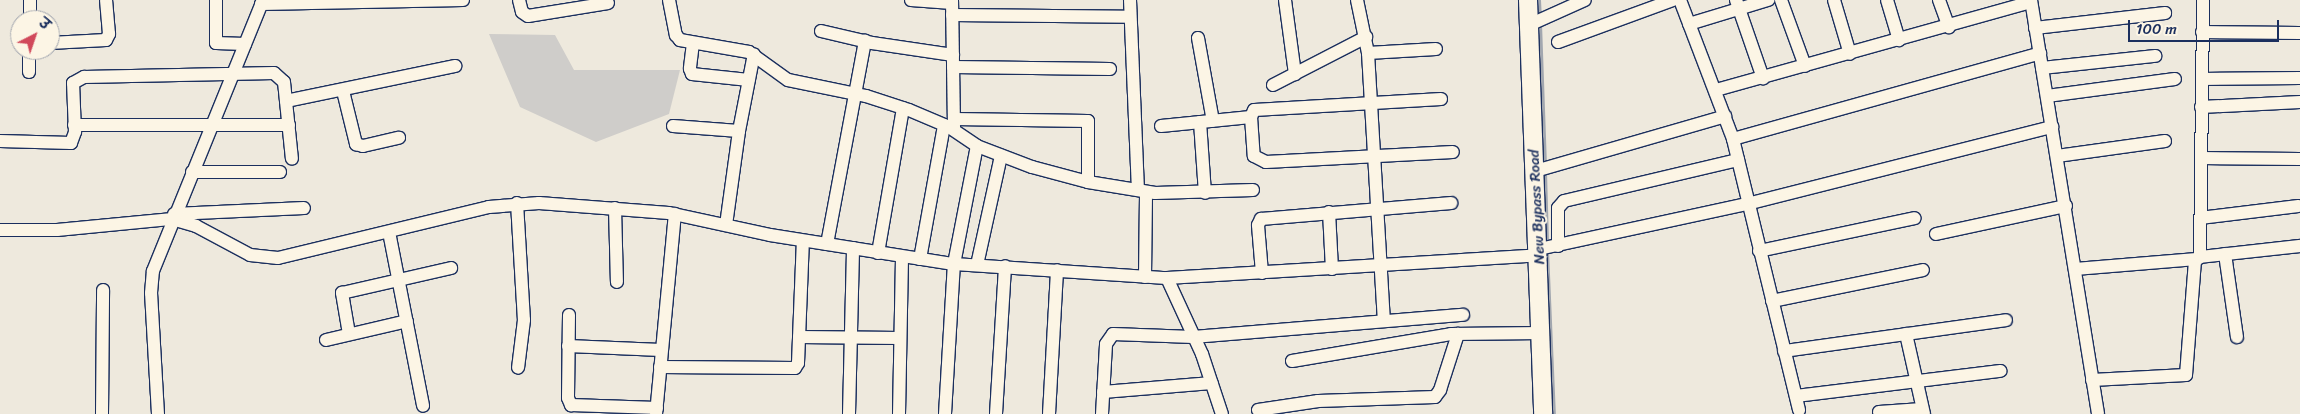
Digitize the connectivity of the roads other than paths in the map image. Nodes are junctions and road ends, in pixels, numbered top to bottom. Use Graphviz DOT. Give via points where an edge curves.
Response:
graph roads {
  1 [pos="106,0"];
  2 [pos="216,0"];
  3 [pos="463,0"];
  4 [pos="519,0"];
  5 [pos="670,0"];
  6 [pos="911,0"];
  7 [pos="1130,0"];
  8 [pos="1287,0"];
  9 [pos="1357,0"];
  10 [pos="1528,0"];
  11 [pos="1585,0"];
  12 [pos="1673,0"];
  13 [pos="1680,0"];
  14 [pos="1768,0"];
  15 [pos="1782,0"];
  16 [pos="1834,0"];
  17 [pos="1888,0"];
  18 [pos="1939,0"];
  19 [pos="2203,0"];
  20 [pos="2031,1"];
  21 [pos="262,2"];
  22 [pos="608,3"];
  23 [pos="1737,4"];
  24 [pos="952,6"];
  25 [pos="2165,13"];
  26 [pos="1130,17"];
  27 [pos="1538,22"];
  28 [pos="1689,24"];
  29 [pos="1949,27"];
  30 [pos="2035,28"];
  31 [pos="820,31"];
  32 [pos="2202,32"];
  33 [pos="2300,33"];
  34 [pos="1366,37"];
  35 [pos="1198,38"];
  36 [pos="1899,40"];
  37 [pos="865,41"];
  38 [pos="60,42"];
  39 [pos="1558,42"];
  40 [pos="693,43"];
  41 [pos="245,44"];
  42 [pos="1436,49"];
  43 [pos="1368,53"];
  44 [pos="2040,53"];
  45 [pos="754,54"];
  46 [pos="1850,54"];
  47 [pos="2155,56"];
  48 [pos="29,60"];
  49 [pos="953,61"];
  50 [pos="455,66"];
  51 [pos="1805,66"];
  52 [pos="2042,68"];
  53 [pos="1110,69"];
  54 [pos="29,72"];
  55 [pos="233,72"];
  56 [pos="1295,74"];
  57 [pos="1762,78"];
  58 [pos="2300,78"];
  59 [pos="2175,79"];
  60 [pos="2202,79"];
  61 [pos="749,80"];
  62 [pos="1272,85"];
  63 [pos="1716,90"];
  64 [pos="344,91"];
  65 [pos="854,93"];
  66 [pos="2047,96"];
  67 [pos="1441,99"];
  68 [pos="286,101"];
  69 [pos="2300,102"];
  70 [pos="1371,103"];
  71 [pos="2201,107"];
  72 [pos="903,108"];
  73 [pos="1725,116"];
  74 [pos="1251,117"];
  75 [pos="1207,122"];
  76 [pos="74,125"];
  77 [pos="288,125"];
  78 [pos="950,125"];
  79 [pos="211,126"];
  80 [pos="673,126"];
  81 [pos="1161,126"];
  82 [pos="2052,127"];
  83 [pos="739,131"];
  84 [pos="399,138"];
  85 [pos="1733,139"];
  86 [pos="0,141"];
  87 [pos="2166,141"];
  88 [pos="977,146"];
  89 [pos="1454,152"];
  90 [pos="1372,155"];
  91 [pos="1001,156"];
  92 [pos="2057,156"];
  93 [pos="2202,158"];
  94 [pos="292,159"];
  95 [pos="2300,159"];
  96 [pos="1738,160"];
  97 [pos="1542,169"];
  98 [pos="192,172"];
  99 [pos="280,172"];
  100 [pos="1088,182"];
  101 [pos="1253,190"];
  102 [pos="1142,191"];
  103 [pos="1205,192"];
  104 [pos="517,203"];
  105 [pos="1451,203"];
  106 [pos="1747,204"];
  107 [pos="2066,206"];
  108 [pos="2298,206"];
  109 [pos="1376,207"];
  110 [pos="304,208"];
  111 [pos="615,208"];
  112 [pos="1329,212"];
  113 [pos="675,214"];
  114 [pos="173,216"];
  115 [pos="1915,218"];
  116 [pos="2200,218"];
  117 [pos="726,225"];
  118 [pos="0,230"];
  119 [pos="389,232"];
  120 [pos="1936,234"];
  121 [pos="803,241"];
  122 [pos="827,244"];
  123 [pos="2300,246"];
  124 [pos="853,248"];
  125 [pos="1547,250"];
  126 [pos="1759,251"];
  127 [pos="878,253"];
  128 [pos="2225,254"];
  129 [pos="902,257"];
  130 [pos="2198,258"];
  131 [pos="920,259"];
  132 [pos="954,264"];
  133 [pos="977,265"];
  134 [pos="1380,265"];
  135 [pos="1005,266"];
  136 [pos="452,268"];
  137 [pos="1332,268"];
  138 [pos="2075,269"];
  139 [pos="1057,270"];
  140 [pos="1923,270"];
  141 [pos="1262,273"];
  142 [pos="1145,277"];
  143 [pos="1167,278"];
  144 [pos="398,280"];
  145 [pos="617,282"];
  146 [pos="103,290"];
  147 [pos="1772,301"];
  148 [pos="568,315"];
  149 [pos="1463,315"];
  150 [pos="1384,320"];
  151 [pos="2006,320"];
  152 [pos="407,321"];
  153 [pos="1542,333"];
  154 [pos="349,334"];
  155 [pos="1458,334"];
  156 [pos="1906,334"];
  157 [pos="799,337"];
  158 [pos="1194,337"];
  159 [pos="2237,337"];
  160 [pos="851,338"];
  161 [pos="900,338"];
  162 [pos="326,340"];
  163 [pos="568,346"];
  164 [pos="661,350"];
  165 [pos="1784,351"];
  166 [pos="1292,361"];
  167 [pos="660,367"];
  168 [pos="518,368"];
  169 [pos="2000,371"];
  170 [pos="2092,380"];
  171 [pos="1916,381"];
  172 [pos="1212,383"];
  173 [pos="1103,392"];
  174 [pos="1796,396"];
  175 [pos="423,406"];
  176 [pos="1258,410"];
  177 [pos="1799,410"];
  178 [pos="657,411"];
  179 [pos="1923,411"];
  180 [pos="1879,412"];
  181 [pos="102,414"];
  182 [pos="158,414"];
  183 [pos="850,414"];
  184 [pos="899,414"];
  185 [pos="945,414"];
  186 [pos="996,414"];
  187 [pos="1049,414"];
  188 [pos="1102,414"];
  189 [pos="1222,414"];
  190 [pos="1543,414"];
  191 [pos="2098,414"];
  1 -- 38 [label="street" via="109,34 106,40"];
  2 -- 41 [label="street" via="216,43"];
  3 -- 21 [label="street"];
  4 -- 22 [label="street" via="522,12 528,16"];
  5 -- 40 [label="street" via="677,38"];
  6 -- 24 [label="street"];
  7 -- 26 [label="street"];
  8 -- 56 [label="street"];
  9 -- 34 [label="street"];
  10 -- 27 [label="main road, New Bypass Road"];
  11 -- 27 [label="street"];
  12 -- 39 [label="street"];
  13 -- 28 [label="street"];
  14 -- 23 [label="street"];
  15 -- 51 [label="street"];
  16 -- 46 [label="street"];
  17 -- 36 [label="street"];
  18 -- 29 [label="street"];
  19 -- 32 [label="street"];
  20 -- 29 [label="street"];
  20 -- 30 [label="street"];
  21 -- 41 [label="street"];
  23 -- 28 [label="street"];
  23 -- 57 [label="street"];
  24 -- 26 [label="street"];
  24 -- 49 [label="street"];
  25 -- 30 [label="street"];
  26 -- 102 [label="street"];
  27 -- 97 [label="main road, New Bypass Road"];
  28 -- 63 [label="street"];
  29 -- 36 [label="street"];
  30 -- 44 [label="street"];
  31 -- 37 [label="street"];
  32 -- 33 [label="street"];
  32 -- 60 [label="street"];
  34 -- 43 [label="street"];
  34 -- 56 [label="street"];
  35 -- 75 [label="street"];
  36 -- 46 [label="street"];
  37 -- 49 [label="street"];
  37 -- 65 [label="street"];
  40 -- 45 [label="street"];
  40 -- 61 [label="street" via="692,74"];
  41 -- 55 [label="street"];
  42 -- 43 [label="street"];
  43 -- 70 [label="street"];
  44 -- 52 [label="street"];
  44 -- 85 [label="street"];
  45 -- 61 [label="street"];
  45 -- 65 [label="street" via="788,80"];
  46 -- 51 [label="street"];
  47 -- 52 [label="street"];
  48 -- 54 [label="street"];
  49 -- 53 [label="street"];
  49 -- 78 [label="street"];
  50 -- 64 [label="street"];
  51 -- 57 [label="street"];
  52 -- 66 [label="street"];
  55 -- 68 [label="street" via="279,75 284,82"];
  55 -- 76 [label="street" via="76,79 73,87"];
  55 -- 79 [label="street"];
  56 -- 62 [label="street"];
  57 -- 63 [label="street"];
  58 -- 60 [label="street"];
  59 -- 66 [label="street"];
  60 -- 71 [label="street"];
  61 -- 83 [label="street"];
  63 -- 73 [label="street"];
  64 -- 68 [label="street"];
  64 -- 84 [label="street" via="356,144 363,146"];
  65 -- 72 [label="street"];
  65 -- 122 [label="street"];
  66 -- 82 [label="street"];
  67 -- 70 [label="street"];
  68 -- 77 [label="street"];
  69 -- 71 [label="street"];
  70 -- 74 [label="street" via="1257,110 1251,113"];
  70 -- 90 [label="street"];
  71 -- 93 [label="street"];
  72 -- 78 [label="street"];
  72 -- 127 [label="street"];
  73 -- 85 [label="street"];
  73 -- 97 [label="street"];
  74 -- 75 [label="street"];
  74 -- 90 [label="street" via="1254,156 1260,161"];
  75 -- 81 [label="street"];
  75 -- 103 [label="street"];
  76 -- 79 [label="street"];
  76 -- 86 [label="street" via="74,138 67,145"];
  77 -- 79 [label="street"];
  77 -- 94 [label="street"];
  78 -- 88 [label="street"];
  78 -- 100 [label="street" via="1088,121"];
  78 -- 131 [label="street"];
  79 -- 98 [label="street"];
  80 -- 83 [label="street"];
  82 -- 92 [label="street"];
  82 -- 106 [label="street"];
  83 -- 117 [label="street"];
  85 -- 96 [label="street"];
  87 -- 92 [label="street"];
  88 -- 91 [label="street"];
  88 -- 132 [label="street"];
  89 -- 90 [label="street"];
  90 -- 109 [label="street"];
  91 -- 100 [label="street"];
  91 -- 133 [label="street"];
  92 -- 107 [label="street"];
  93 -- 95 [label="street"];
  93 -- 116 [label="street"];
  96 -- 106 [label="street"];
  96 -- 125 [label="street" via="1564,201 1558,208"];
  97 -- 125 [label="main road, New Bypass Road"];
  98 -- 99 [label="street"];
  98 -- 114 [label="street"];
  100 -- 102 [label="street"];
  101 -- 103 [label="street"];
  102 -- 103 [label="street"];
  102 -- 142 [label="street"];
  104 -- 111 [label="street"];
  104 -- 119 [label="street"];
  104 -- 168 [label="street" via="524,320"];
  105 -- 109 [label="street"];
  106 -- 125 [label="street"];
  106 -- 126 [label="street"];
  107 -- 120 [label="street"];
  107 -- 138 [label="street"];
  108 -- 116 [label="street"];
  109 -- 112 [label="street"];
  109 -- 134 [label="street"];
  110 -- 114 [label="street"];
  111 -- 113 [label="street"];
  111 -- 145 [label="street"];
  112 -- 137 [label="street"];
  112 -- 141 [label="street" via="1258,221"];
  113 -- 117 [label="street"];
  113 -- 164 [label="street"];
  114 -- 118 [label="street" via="57,230"];
  114 -- 119 [label="street" via="237,250 263,258 295,255"];
  114 -- 182 [label="street" via="151,280"];
  115 -- 126 [label="street"];
  116 -- 130 [label="street"];
  117 -- 121 [label="street"];
  119 -- 144 [label="street"];
  121 -- 122 [label="street"];
  121 -- 157 [label="street"];
  122 -- 124 [label="street"];
  123 -- 128 [label="street"];
  124 -- 127 [label="street"];
  124 -- 160 [label="street"];
  125 -- 134 [label="street"];
  125 -- 153 [label="main road, New Bypass Road"];
  126 -- 147 [label="street"];
  127 -- 129 [label="street"];
  128 -- 130 [label="street"];
  128 -- 159 [label="street"];
  129 -- 131 [label="street"];
  129 -- 161 [label="street"];
  130 -- 138 [label="street"];
  130 -- 170 [label="street" via="2188,372"];
  131 -- 132 [label="street"];
  132 -- 133 [label="street"];
  132 -- 185 [label="street"];
  133 -- 135 [label="street"];
  134 -- 137 [label="street"];
  134 -- 150 [label="street"];
  135 -- 139 [label="street"];
  135 -- 186 [label="street"];
  136 -- 144 [label="street"];
  137 -- 141 [label="street"];
  138 -- 170 [label="street"];
  139 -- 142 [label="street"];
  139 -- 187 [label="street"];
  140 -- 147 [label="street"];
  141 -- 143 [label="street"];
  142 -- 143 [label="street"];
  143 -- 158 [label="street"];
  144 -- 152 [label="street"];
  144 -- 154 [label="street" via="342,293"];
  146 -- 181 [label="street"];
  147 -- 165 [label="street"];
  148 -- 163 [label="street"];
  149 -- 150 [label="street"];
  150 -- 158 [label="street"];
  151 -- 156 [label="street"];
  152 -- 154 [label="street"];
  152 -- 175 [label="street"];
  153 -- 155 [label="street"];
  153 -- 190 [label="main road, New Bypass Road"];
  154 -- 162 [label="street"];
  155 -- 166 [label="street"];
  155 -- 176 [label="street" via="1435,397 1318,401"];
  156 -- 165 [label="street"];
  156 -- 171 [label="street"];
  157 -- 160 [label="street"];
  157 -- 167 [label="street" via="798,363 792,369"];
  158 -- 172 [label="street"];
  158 -- 173 [label="street" via="1109,336"];
  160 -- 161 [label="street"];
  160 -- 183 [label="street"];
  161 -- 184 [label="street"];
  163 -- 164 [label="street"];
  163 -- 178 [label="street" via="571,405"];
  164 -- 167 [label="street"];
  165 -- 174 [label="street"];
  167 -- 178 [label="street"];
  169 -- 171 [label="street"];
  170 -- 191 [label="street"];
  171 -- 174 [label="street"];
  171 -- 179 [label="street"];
  172 -- 173 [label="street"];
  172 -- 189 [label="street"];
  173 -- 188 [label="street"];
  174 -- 177 [label="street"];
  179 -- 180 [label="street"];
}
